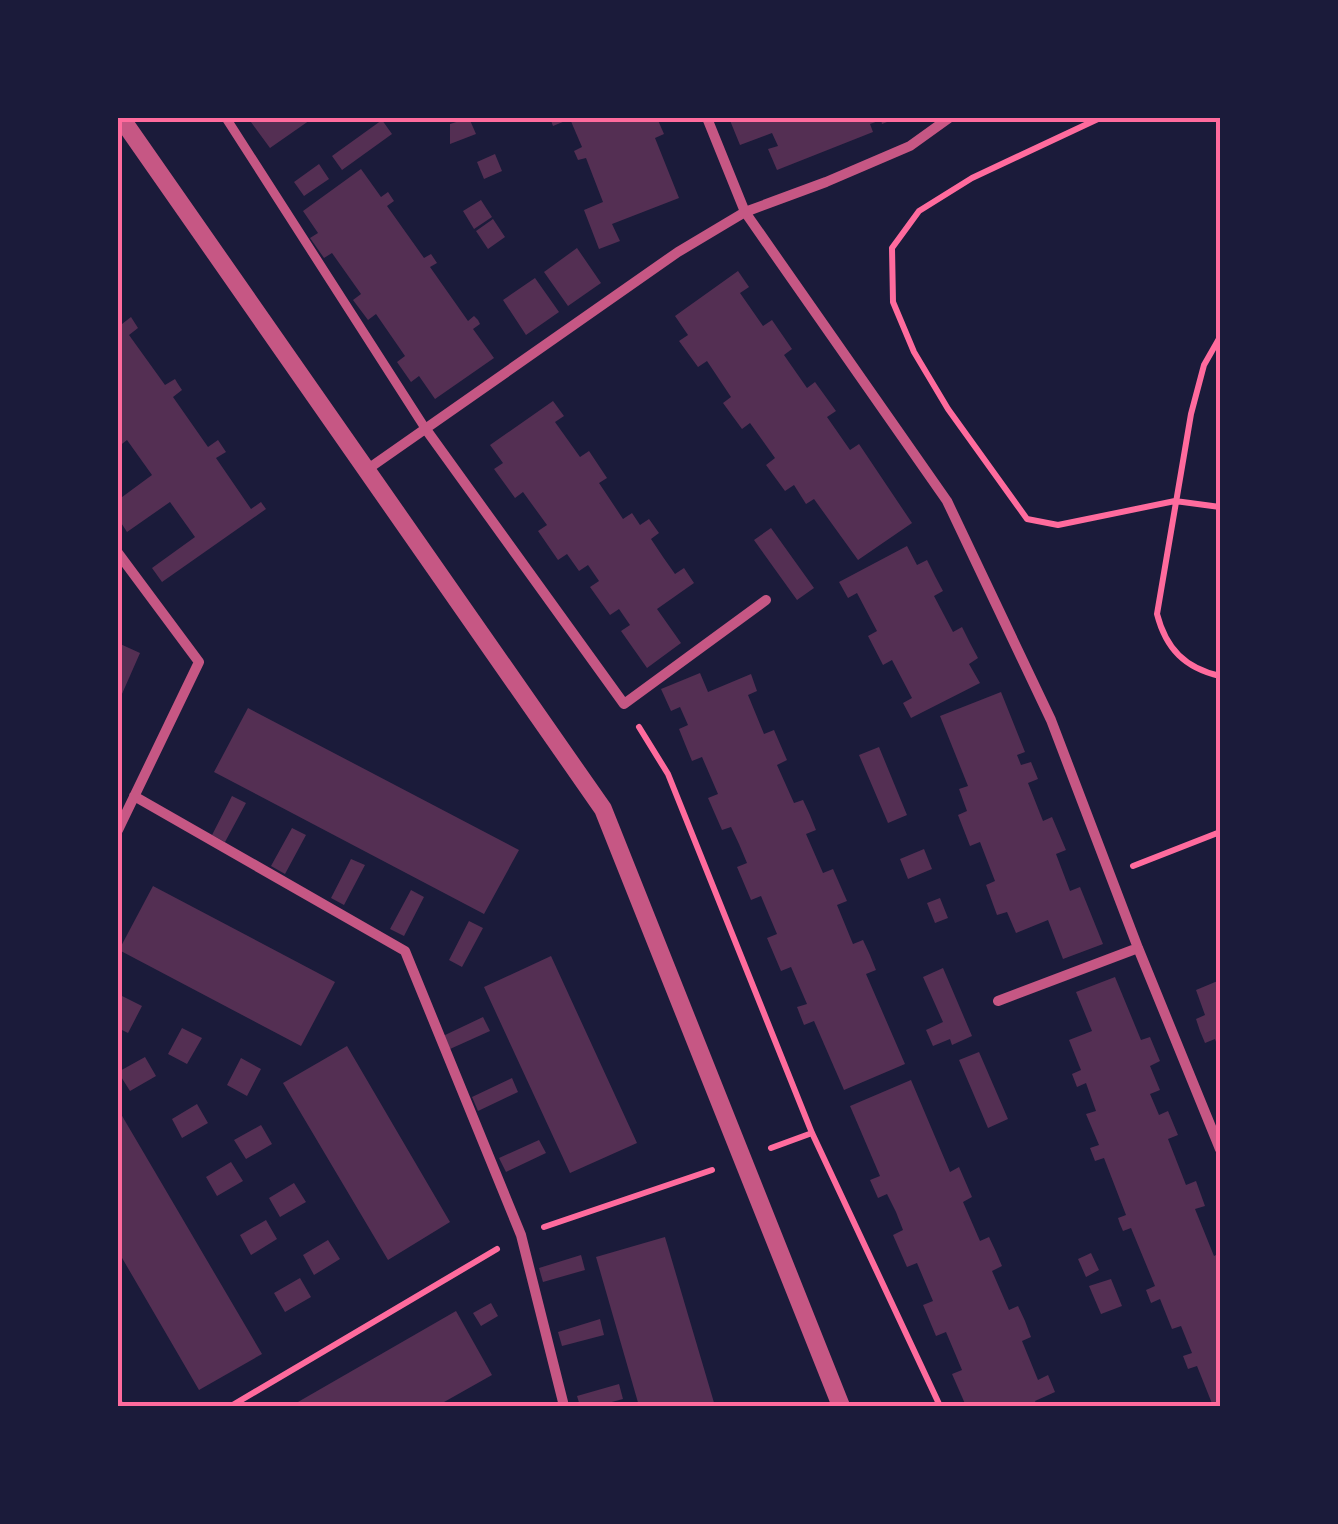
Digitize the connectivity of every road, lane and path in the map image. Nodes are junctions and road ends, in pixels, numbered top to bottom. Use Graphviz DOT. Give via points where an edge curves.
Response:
graph roads {
  1 [pos="121,118"];
  2 [pos="226,118"];
  3 [pos="707,118"];
  4 [pos="949,118"];
  5 [pos="1100,118"];
  6 [pos="745,212"];
  7 [pos="1220,337"];
  8 [pos="424,428"];
  9 [pos="366,471"];
  10 [pos="1175,501"];
  11 [pos="1220,507"];
  12 [pos="118,553"];
  13 [pos="766,600"];
  14 [pos="1220,676"];
  15 [pos="624,704"];
  16 [pos="134,796"];
  17 [pos="118,830"];
  18 [pos="1220,832"];
  19 [pos="1112,874"];
  20 [pos="1138,948"];
  21 [pos="998,1001"];
  22 [pos="1220,1149"];
  23 [pos="564,1406"];
  24 [pos="841,1406"];
  25 [pos="940,1406"];
  1 -- 9 [label="street"];
  2 -- 8 [label="street"];
  3 -- 6 [label="street"];
  4 -- 6 [label="street" via="910,146"];
  5 -- 10 [label="path" via="972,178 918,212 892,248 893,302 948,409 1027,519 1058,525"];
  6 -- 8 [label="street"];
  6 -- 19 [label="street" via="947,501 1051,720"];
  7 -- 10 [label="path" via="1204,365"];
  8 -- 9 [label="street"];
  8 -- 15 [label="street"];
  9 -- 24 [label="street" via="603,809"];
  10 -- 11 [label="path"];
  10 -- 14 [label="path" via="1157,614 1174,652 1197,671"];
  12 -- 16 [label="street" via="198,662"];
  13 -- 15 [label="street"];
  15 -- 25 [label="path" via="668,774 812,1133"];
  16 -- 17 [label="street"];
  16 -- 23 [label="street" via="405,951 520,1235"];
  18 -- 19 [label="path"];
  19 -- 20 [label="street"];
  20 -- 21 [label="street"];
  20 -- 22 [label="street"];
}
